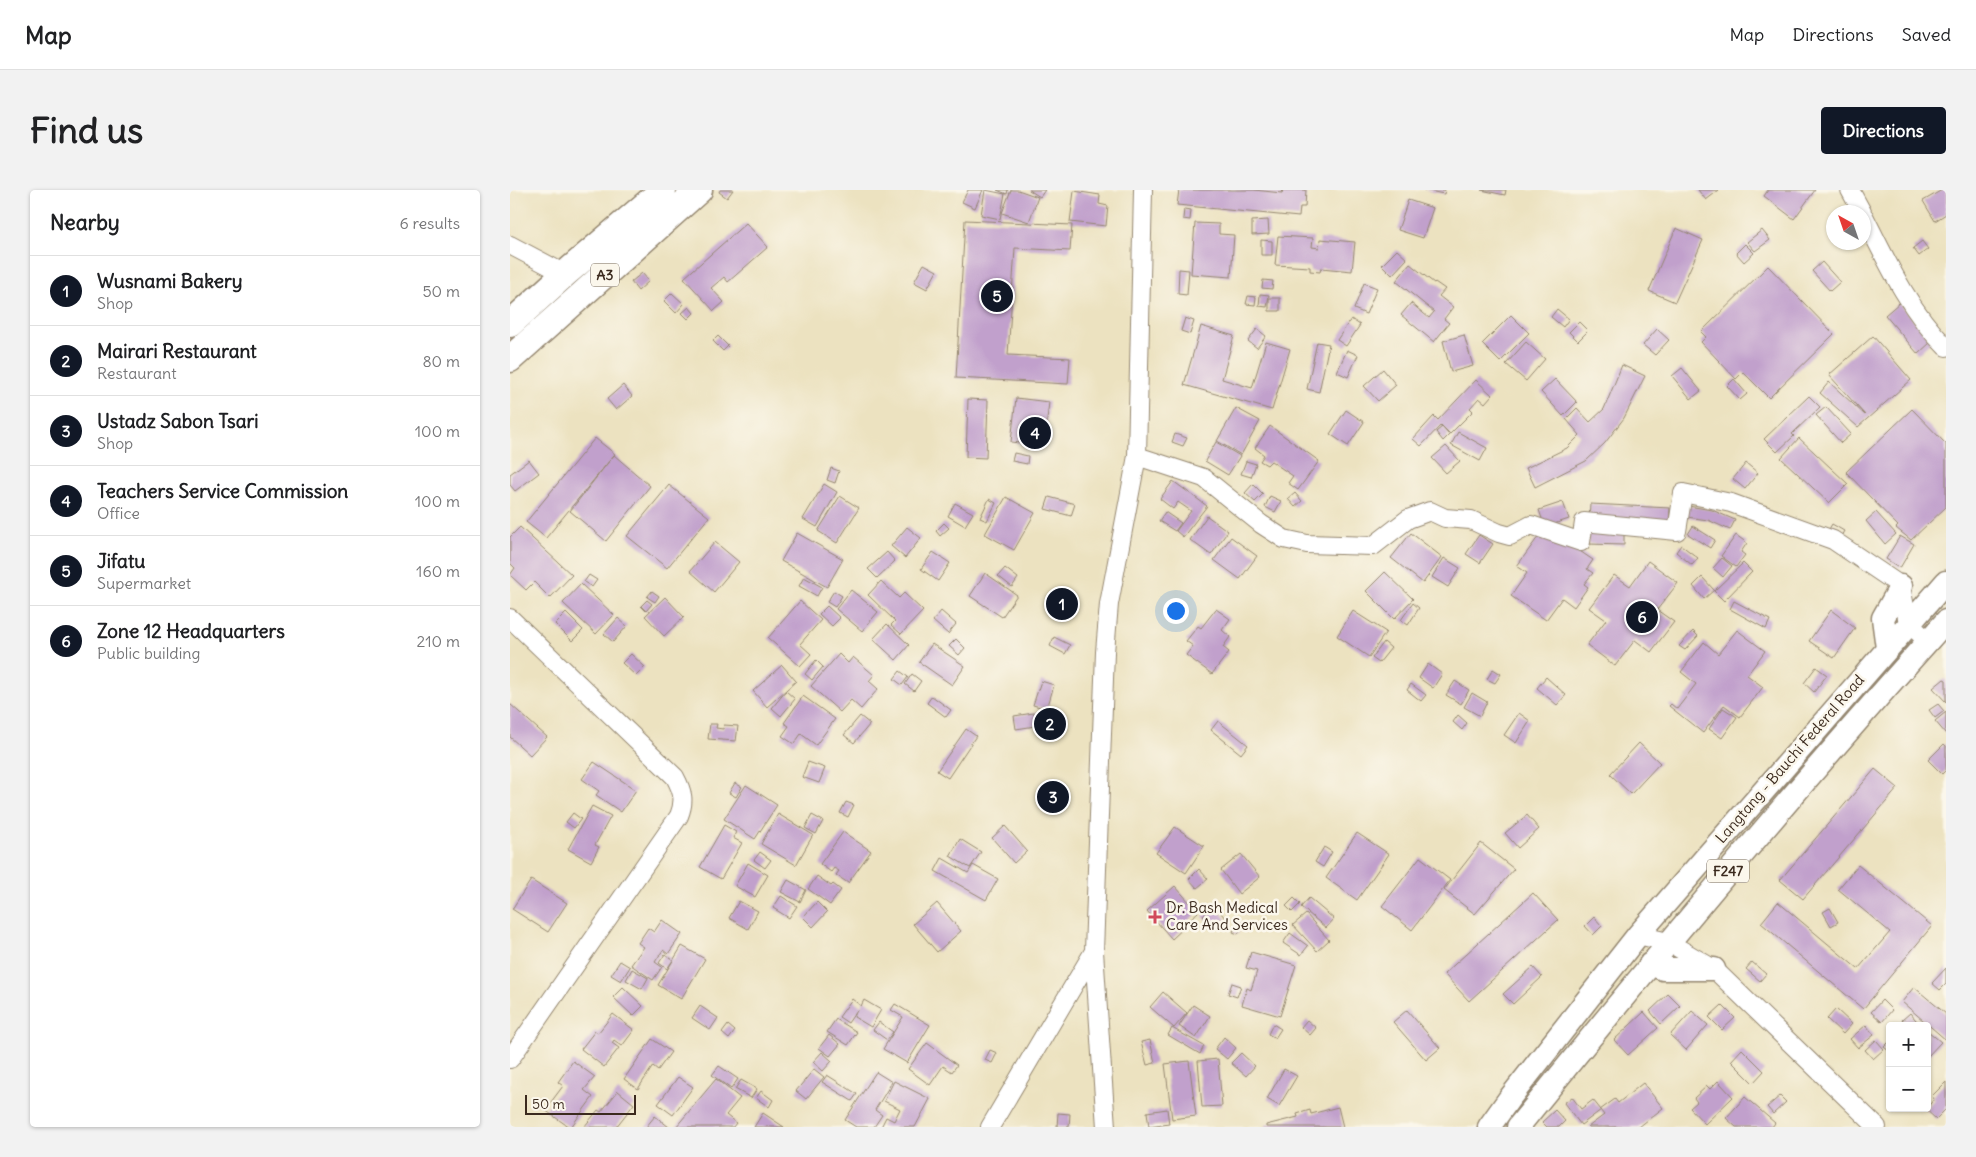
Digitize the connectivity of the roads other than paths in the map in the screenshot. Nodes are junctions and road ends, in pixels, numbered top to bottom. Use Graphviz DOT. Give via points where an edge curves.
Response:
graph roads {
  1 [pos="663,190"];
  2 [pos="699,190"];
  3 [pos="1143,190"];
  4 [pos="1850,190"];
  5 [pos="1858,205"];
  6 [pos="1871,229"];
  7 [pos="510,245"];
  8 [pos="565,274"];
  9 [pos="510,324"];
  10 [pos="1946,347"];
  11 [pos="510,359"];
  12 [pos="1137,456"];
  13 [pos="1946,582"];
  14 [pos="1901,586"];
  15 [pos="510,618"];
  16 [pos="1946,621"];
  17 [pos="1908,623"];
  18 [pos="1928,641"];
  19 [pos="1887,648"];
  20 [pos="1638,935"];
  21 [pos="1668,942"];
  22 [pos="1094,951"];
  23 [pos="1650,964"];
  24 [pos="1714,969"];
  25 [pos="510,1059"];
  26 [pos="990,1127"];
  27 [pos="1106,1127"];
  28 [pos="1489,1127"];
  29 [pos="1518,1127"];
  30 [pos="1876,1127"];
  1 -- 8 [label="highway, A3"];
  2 -- 11 [label="highway, A3"];
  3 -- 12 [label="street"];
  4 -- 5 [label="street"];
  6 -- 10 [label="street" via="1911,303"];
  7 -- 8 [label="street"];
  8 -- 9 [label="highway, A3"];
  12 -- 14 [label="street" via="1204,478 1284,539 1308,544 1373,546 1408,519 1430,511 1445,518 1471,520 1499,534 1510,536 1531,525 1581,542 1584,522 1677,531 1683,493 1731,503 1833,540"];
  12 -- 22 [label="street" via="1108,614"];
  13 -- 17 [label="main road, Langtang - Bauchi Federal Road / F247"];
  14 -- 17 [label="street"];
  14 -- 19 [label="main road" via="1884,618"];
  15 -- 25 [label="street" via="675,778 682,789 684,803 679,816"];
  16 -- 18 [label="main road, Langtang - Bauchi Federal Road / F247"];
  17 -- 18 [label="street"];
  17 -- 19 [label="main road, Langtang - Bauchi Federal Road / F247"];
  18 -- 21 [label="main road, Langtang - Bauchi Federal Road / F247" via="1789,798"];
  19 -- 20 [label="main road, Langtang - Bauchi Federal Road / F247"];
  20 -- 21 [label="street"];
  20 -- 28 [label="main road, Langtang - Bauchi Federal Road / F247"];
  21 -- 23 [label="main road, Langtang - Bauchi Federal Road / F247"];
  21 -- 24 [label="street"];
  22 -- 26 [label="street"];
  22 -- 27 [label="street"];
  23 -- 24 [label="main road" via="1663,969"];
  23 -- 29 [label="main road, Langtang - Bauchi Federal Road / F247"];
  24 -- 30 [label="street"];
}
